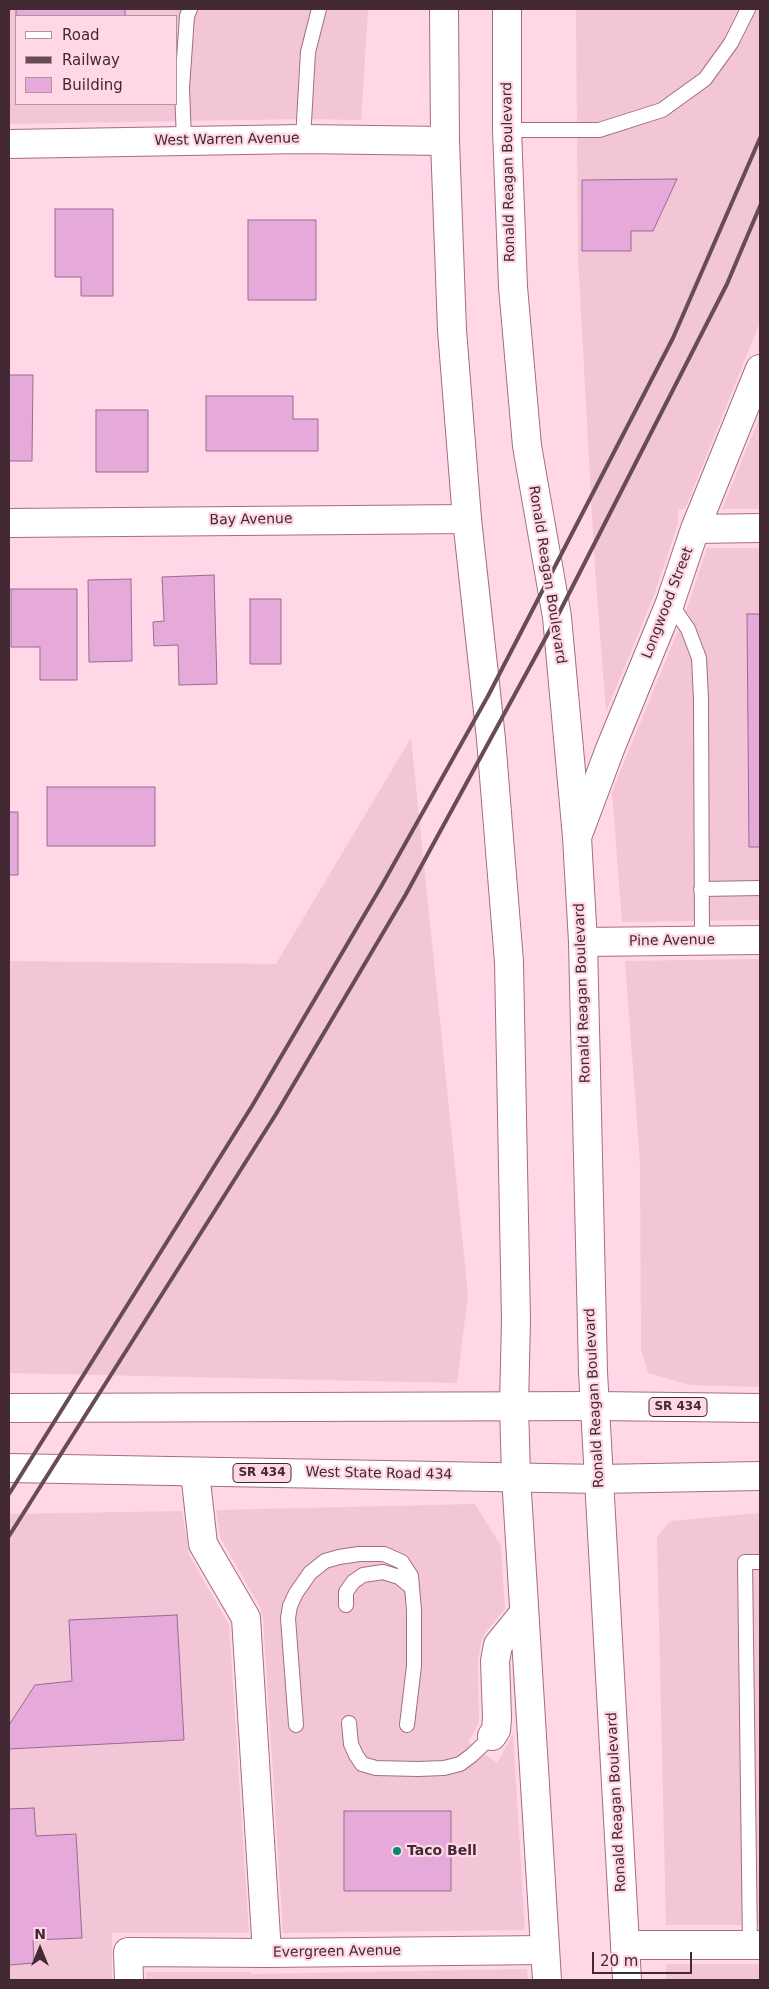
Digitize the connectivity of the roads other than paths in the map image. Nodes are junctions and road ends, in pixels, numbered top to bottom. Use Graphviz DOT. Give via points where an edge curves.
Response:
graph roads {
  1 [pos="190,9"];
  2 [pos="319,9"];
  3 [pos="444,9"];
  4 [pos="507,9"];
  5 [pos="748,9"];
  6 [pos="507,130"];
  7 [pos="303,138"];
  8 [pos="184,141"];
  9 [pos="445,141"];
  10 [pos="9,144"];
  11 [pos="760,369"];
  12 [pos="467,518"];
  13 [pos="21,523"];
  14 [pos="696,528"];
  15 [pos="760,528"];
  16 [pos="670,603"];
  17 [pos="577,837"];
  18 [pos="701,888"];
  19 [pos="760,888"];
  20 [pos="702,940"];
  21 [pos="760,940"];
  22 [pos="583,942"];
  23 [pos="514,1406"];
  24 [pos="595,1406"];
  25 [pos="9,1408"];
  26 [pos="760,1408"];
  27 [pos="9,1468"];
  28 [pos="195,1472"];
  29 [pos="516,1476"];
  30 [pos="760,1476"];
  31 [pos="599,1479"];
  32 [pos="760,1562"];
  33 [pos="412,1588"];
  34 [pos="346,1605"];
  35 [pos="524,1613"];
  36 [pos="349,1722"];
  37 [pos="296,1725"];
  38 [pos="407,1725"];
  39 [pos="492,1736"];
  40 [pos="755,1888"];
  41 [pos="625,1944"];
  42 [pos="755,1945"];
  43 [pos="545,1950"];
  44 [pos="267,1953"];
  45 [pos="129,1980"];
  46 [pos="547,1980"];
  47 [pos="627,1980"];
  1 -- 8 [label="lane" via="182,88"];
  2 -- 7 [label="lane" via="308,52"];
  3 -- 9 [label="main road"];
  4 -- 6 [label="main road, Ronald Reagan Boulevard"];
  5 -- 6 [label="lane" via="731,43 705,79 662,110 599,130"];
  6 -- 17 [label="main road, Ronald Reagan Boulevard" via="512,286 527,446 557,617"];
  7 -- 8 [label="main road, West Warren Avenue"];
  7 -- 9 [label="main road, West Warren Avenue"];
  8 -- 10 [label="main road, West Warren Avenue"];
  9 -- 12 [label="main road" via="452,330"];
  11 -- 14 [label="main road, Longwood Street"];
  12 -- 13 [label="main road, Bay Avenue"];
  12 -- 23 [label="main road" via="489,713 509,962 516,1320"];
  14 -- 15 [label="main road"];
  14 -- 16 [label="main road, Longwood Street"];
  16 -- 17 [label="main road, Longwood Street"];
  16 -- 18 [label="lane" via="688,629 699,658"];
  17 -- 22 [label="main road, Ronald Reagan Boulevard"];
  18 -- 19 [label="lane"];
  18 -- 20 [label="lane"];
  20 -- 21 [label="main road, Pine Avenue"];
  20 -- 22 [label="main road, Pine Avenue"];
  22 -- 24 [label="main road, Ronald Reagan Boulevard"];
  23 -- 24 [label="main road, SR 434"];
  23 -- 25 [label="main road, SR 434"];
  23 -- 29 [label="main road"];
  24 -- 26 [label="main road, SR 434"];
  24 -- 31 [label="main road, Ronald Reagan Boulevard"];
  27 -- 28 [label="main road, West State Road 434 / SR 434"];
  28 -- 29 [label="main road, West State Road 434 / SR 434"];
  28 -- 44 [label="main road" via="203,1544 246,1618"];
  29 -- 31 [label="main road, West State Road 434 / SR 434"];
  29 -- 35 [label="main road"];
  30 -- 31 [label="main road, SR 434"];
  31 -- 41 [label="main road, Ronald Reagan Boulevard"];
  32 -- 40 [label="lane" via="745,1562"];
  33 -- 34 [label="lane" via="399,1577 382,1572 363,1574 346,1592"];
  33 -- 37 [label="lane" via="411,1576 402,1562 384,1554 339,1557 325,1561 310,1573 296,1593 288,1618"];
  33 -- 38 [label="lane" via="414,1666"];
  35 -- 39 [label="main road" via="498,1645 495,1661 497,1718"];
  35 -- 43 [label="main road"];
  36 -- 39 [label="lane" via="351,1744 356,1755 362,1764 376,1768 444,1768 460,1764"];
  40 -- 42 [label="lane"];
  41 -- 42 [label="main road"];
  41 -- 47 [label="main road, Ronald Reagan Boulevard"];
  43 -- 44 [label="main road, Evergreen Avenue"];
  43 -- 46 [label="main road"];
  44 -- 45 [label="main road, Evergreen Avenue" via="128,1952"];
}
